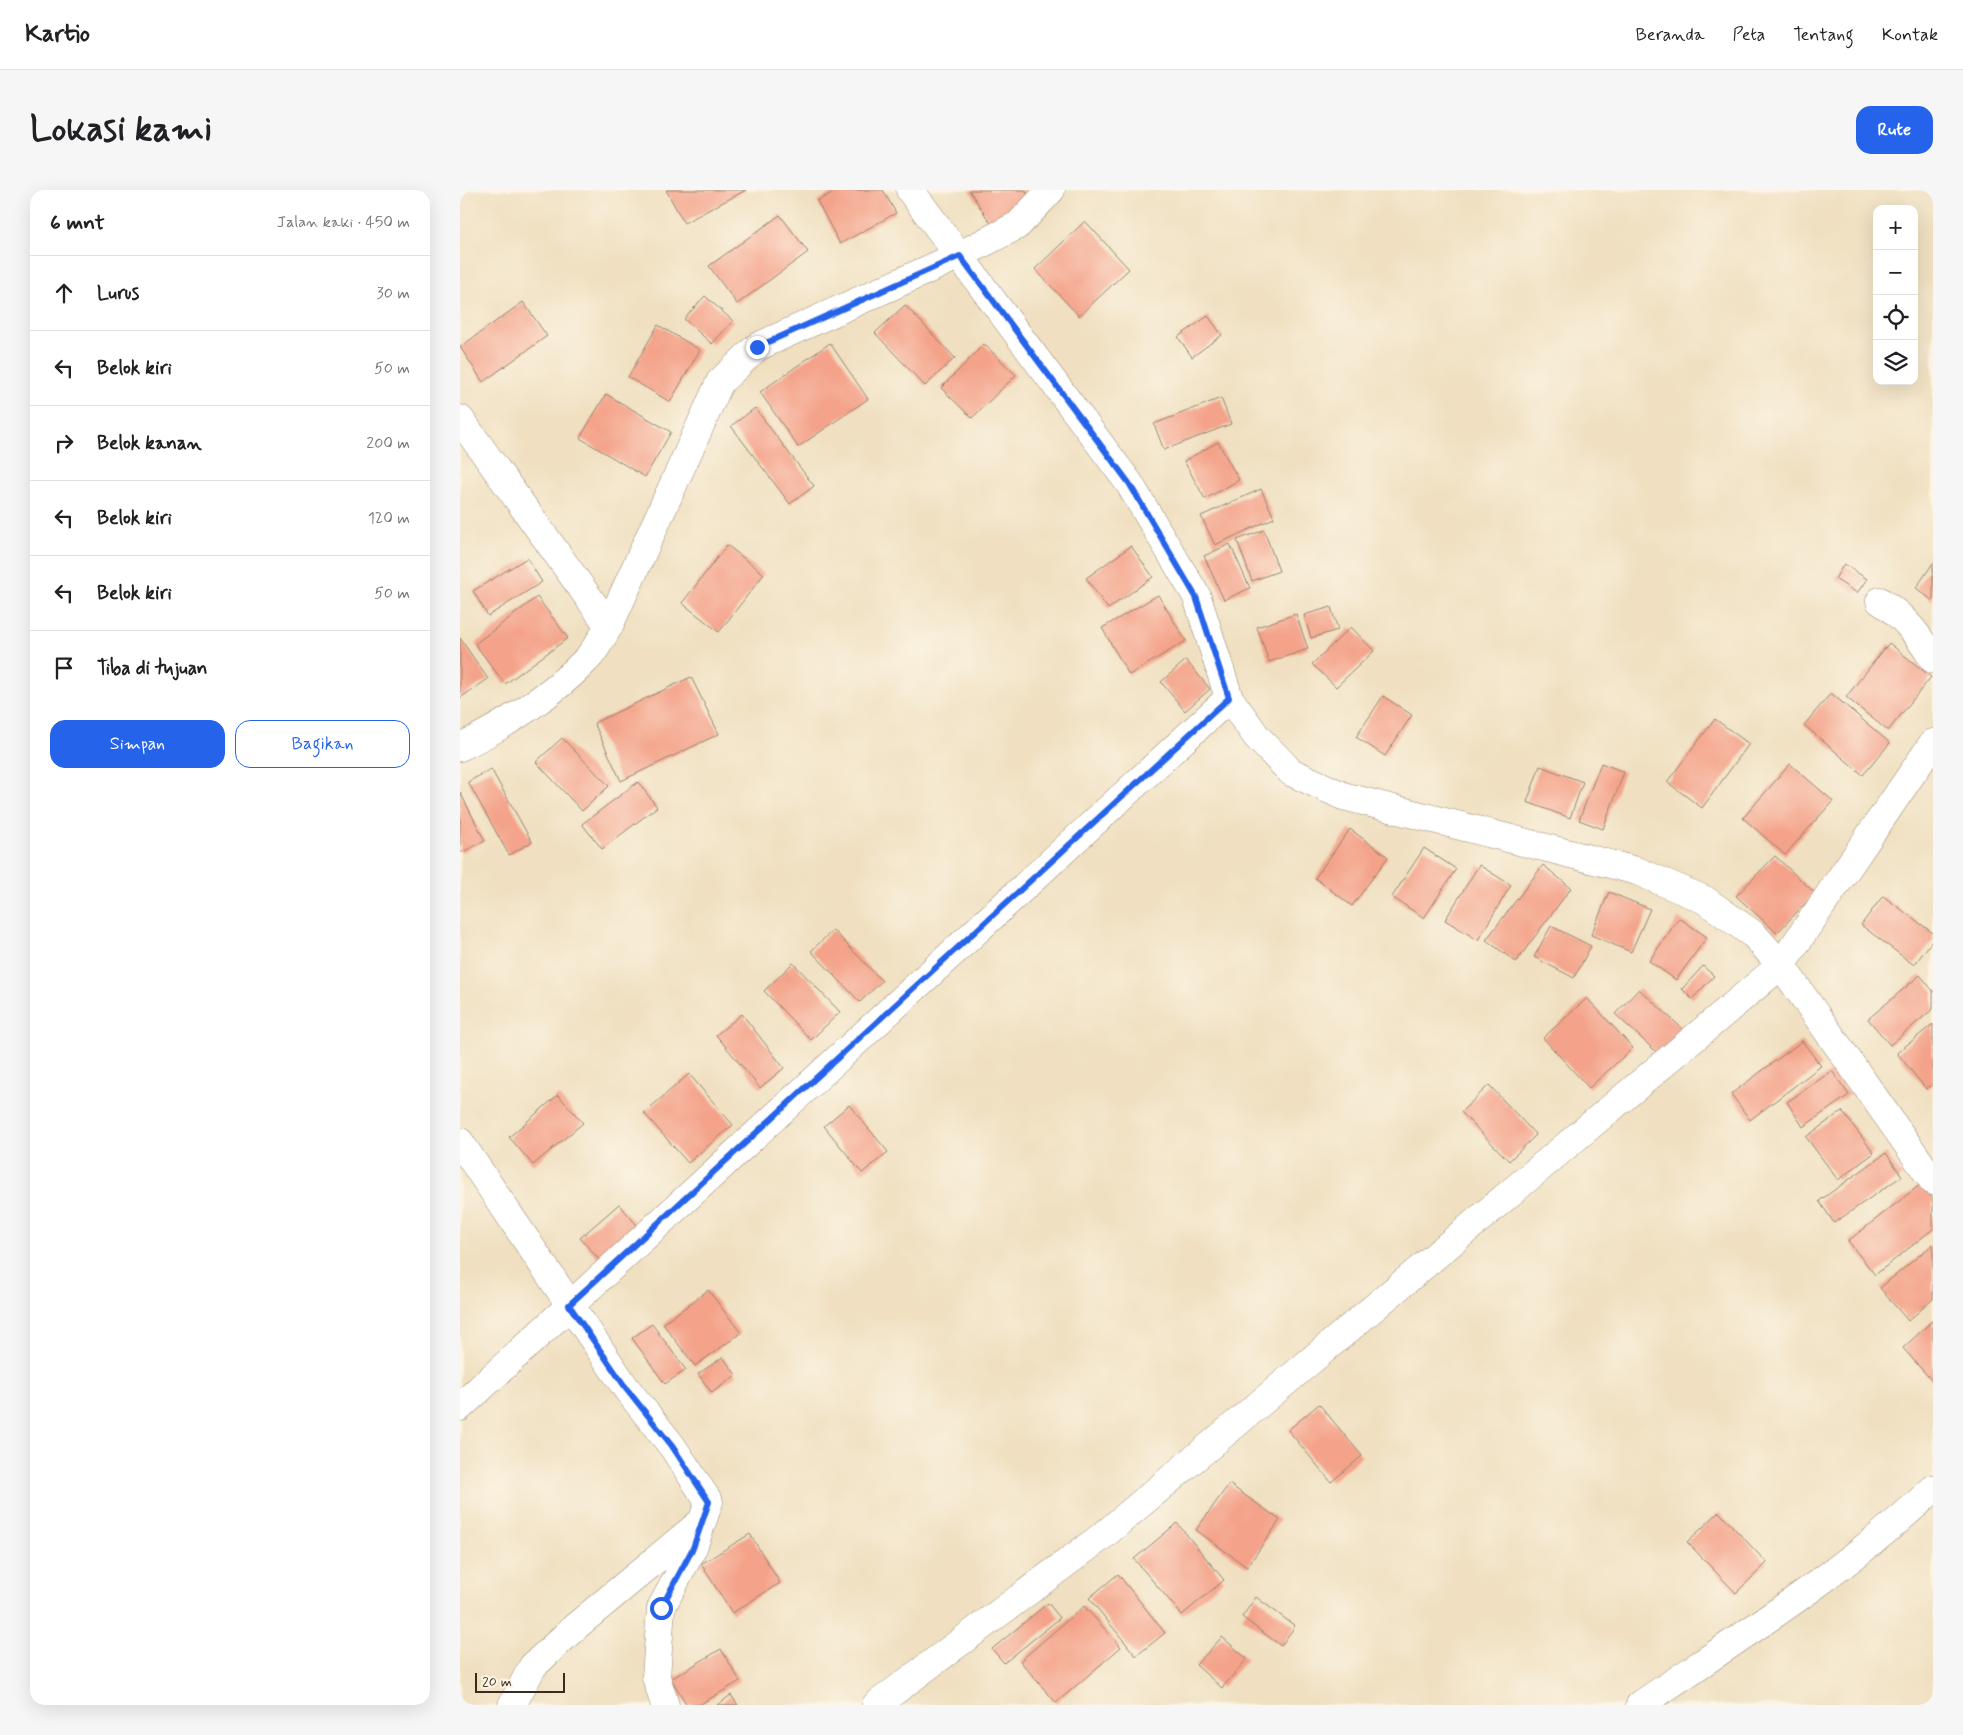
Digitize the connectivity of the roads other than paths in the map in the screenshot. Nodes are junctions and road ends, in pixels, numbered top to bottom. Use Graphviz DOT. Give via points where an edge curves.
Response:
graph roads {
  1 [pos="910,190"];
  2 [pos="1051,190"];
  3 [pos="960,256"];
  4 [pos="460,418"];
  5 [pos="1880,601"];
  6 [pos="610,626"];
  7 [pos="1933,659"];
  8 [pos="1229,698"];
  9 [pos="1933,743"];
  10 [pos="460,747"];
  11 [pos="1781,966"];
  12 [pos="460,1142"];
  13 [pos="1933,1181"];
  14 [pos="569,1305"];
  15 [pos="460,1407"];
  16 [pos="1933,1489"];
  17 [pos="702,1521"];
  18 [pos="512,1705"];
  19 [pos="664,1705"];
  20 [pos="876,1705"];
  21 [pos="1640,1705"];
  1 -- 3 [label="street"];
  2 -- 3 [label="street" via="1018,225"];
  3 -- 6 [label="street" via="757,347 720,382"];
  3 -- 8 [label="street" via="1129,483 1196,597"];
  4 -- 6 [label="street"];
  5 -- 7 [label="street" via="1917,633"];
  6 -- 10 [label="street" via="588,658 547,692 494,731"];
  8 -- 11 [label="street" via="1257,737 1291,772 1343,796 1637,871 1705,900 1754,935"];
  8 -- 14 [label="street"];
  9 -- 11 [label="street"];
  11 -- 13 [label="street"];
  11 -- 20 [label="street" via="1105,1534"];
  12 -- 14 [label="street"];
  14 -- 15 [label="street"];
  14 -- 17 [label="street" via="709,1502"];
  16 -- 21 [label="street" via="1829,1575"];
  17 -- 18 [label="street" via="574,1627 533,1666"];
  17 -- 19 [label="street" via="693,1548 661,1608 656,1677"];
}
